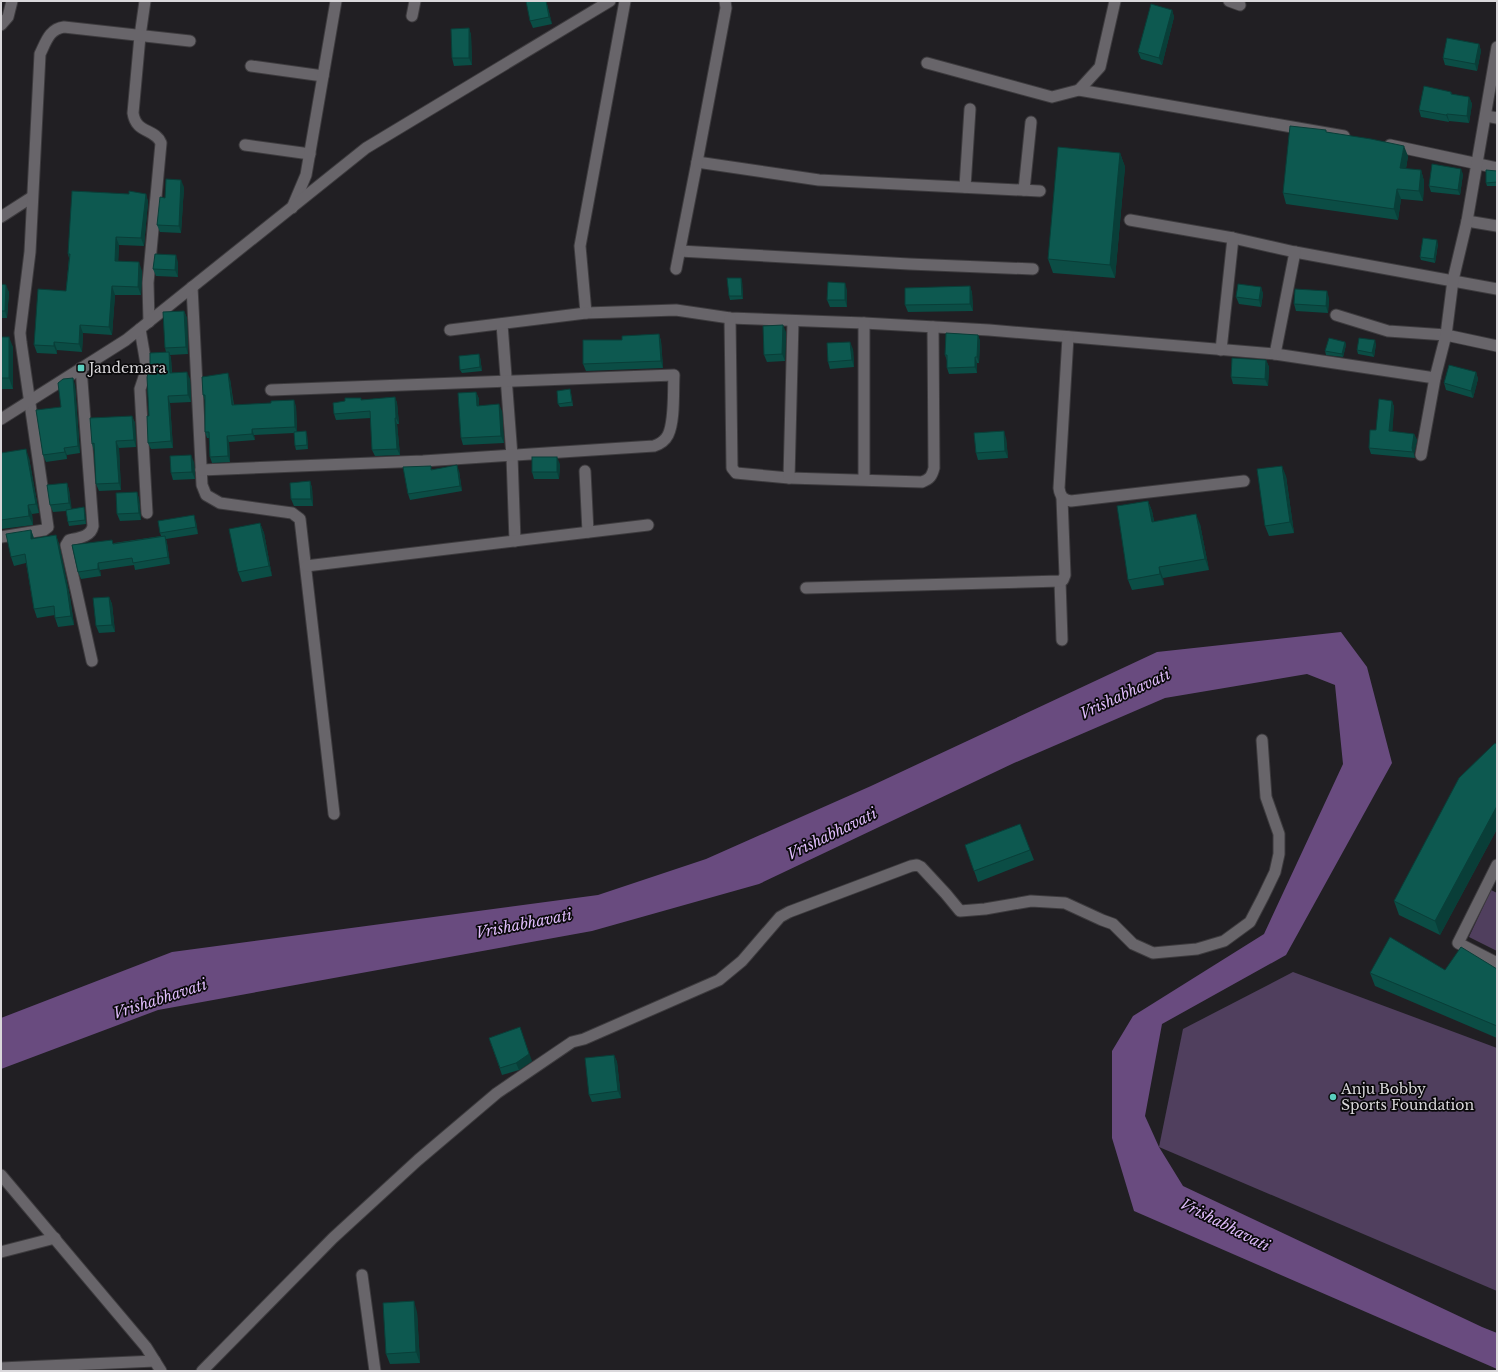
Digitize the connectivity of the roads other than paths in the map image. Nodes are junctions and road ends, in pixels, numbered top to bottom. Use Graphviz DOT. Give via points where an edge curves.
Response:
graph roads {
  1 [pos="12,1"];
  2 [pos="145,1"];
  3 [pos="335,1"];
  4 [pos="416,1"];
  5 [pos="610,1"];
  6 [pos="625,1"];
  7 [pos="725,1"];
  8 [pos="1115,1"];
  9 [pos="1229,1"];
  10 [pos="1240,5"];
  11 [pos="412,16"];
  12 [pos="1,25"];
  13 [pos="140,36"];
  14 [pos="190,41"];
  15 [pos="1497,47"];
  16 [pos="927,63"];
  17 [pos="251,66"];
  18 [pos="323,76"];
  19 [pos="1079,90"];
  20 [pos="970,109"];
  21 [pos="1492,117"];
  22 [pos="1030,122"];
  23 [pos="1354,138"];
  24 [pos="1377,143"];
  25 [pos="245,145"];
  26 [pos="310,154"];
  27 [pos="697,162"];
  28 [pos="1476,164"];
  29 [pos="1497,168"];
  30 [pos="965,187"];
  31 [pos="1024,190"];
  32 [pos="1040,191"];
  33 [pos="32,197"];
  34 [pos="292,208"];
  35 [pos="1,217"];
  36 [pos="1130,220"];
  37 [pos="1467,221"];
  38 [pos="1497,226"];
  39 [pos="1233,238"];
  40 [pos="680,251"];
  41 [pos="1295,252"];
  42 [pos="676,269"];
  43 [pos="1033,269"];
  44 [pos="1453,280"];
  45 [pos="192,287"];
  46 [pos="1497,289"];
  47 [pos="586,313"];
  48 [pos="1336,316"];
  49 [pos="730,318"];
  50 [pos="793,321"];
  51 [pos="864,323"];
  52 [pos="502,324"];
  53 [pos="145,326"];
  54 [pos="933,328"];
  55 [pos="450,330"];
  56 [pos="1446,335"];
  57 [pos="1068,337"];
  58 [pos="1497,346"];
  59 [pos="1222,350"];
  60 [pos="1276,354"];
  61 [pos="81,368"];
  62 [pos="1435,378"];
  63 [pos="506,381"];
  64 [pos="271,390"];
  65 [pos="30,401"];
  66 [pos="1,418"];
  67 [pos="1421,455"];
  68 [pos="512,456"];
  69 [pos="201,470"];
  70 [pos="585,471"];
  71 [pos="789,478"];
  72 [pos="864,479"];
  73 [pos="1244,480"];
  74 [pos="1062,498"];
  75 [pos="147,513"];
  76 [pos="648,525"];
  77 [pos="588,532"];
  78 [pos="1,537"];
  79 [pos="515,541"];
  80 [pos="306,566"];
  81 [pos="1060,581"];
  82 [pos="806,588"];
  83 [pos="1062,640"];
  84 [pos="92,661"];
  85 [pos="1262,740"];
  86 [pos="334,814"];
  87 [pos="1497,865"];
  88 [pos="1497,963"];
  89 [pos="1,1175"];
  90 [pos="54,1238"];
  91 [pos="1,1252"];
  92 [pos="362,1275"];
  93 [pos="155,1361"];
  94 [pos="1,1368"];
  95 [pos="161,1371"];
  96 [pos="202,1371"];
  97 [pos="375,1371"];
  1 -- 12 [label="street" via="8,17"];
  2 -- 13 [label="street"];
  3 -- 18 [label="street"];
  4 -- 11 [label="street"];
  5 -- 34 [label="street" via="366,148"];
  6 -- 47 [label="street" via="580,246"];
  7 -- 27 [label="street" via="726,8"];
  8 -- 19 [label="street" via="1100,67"];
  9 -- 10 [label="street"];
  13 -- 14 [label="street"];
  13 -- 33 [label="street" via="64,27 51,33 39,59"];
  13 -- 53 [label="street" via="134,119 141,128 156,136 160,143"];
  15 -- 21 [label="street"];
  16 -- 19 [label="street" via="1052,97"];
  17 -- 18 [label="street"];
  18 -- 26 [label="street"];
  19 -- 23 [label="street"];
  20 -- 30 [label="street"];
  21 -- 28 [label="street"];
  22 -- 31 [label="street"];
  24 -- 28 [label="street"];
  25 -- 26 [label="street"];
  26 -- 34 [label="street" via="306,175"];
  27 -- 30 [label="street" via="819,180"];
  27 -- 40 [label="street"];
  28 -- 29 [label="street"];
  28 -- 37 [label="street"];
  30 -- 31 [label="street"];
  31 -- 32 [label="street"];
  33 -- 35 [label="street"];
  33 -- 65 [label="street" via="30,252 20,333"];
  34 -- 45 [label="street"];
  36 -- 39 [label="street"];
  37 -- 38 [label="street"];
  37 -- 44 [label="street"];
  39 -- 41 [label="street"];
  39 -- 59 [label="street"];
  40 -- 42 [label="street"];
  40 -- 43 [label="street"];
  41 -- 44 [label="street"];
  41 -- 60 [label="street"];
  44 -- 46 [label="street"];
  44 -- 56 [label="street"];
  45 -- 53 [label="street"];
  45 -- 69 [label="street"];
  47 -- 49 [label="street" via="676,310"];
  47 -- 52 [label="street"];
  48 -- 56 [label="street" via="1388,331"];
  49 -- 50 [label="street"];
  49 -- 71 [label="street" via="732,468 736,473"];
  50 -- 51 [label="street"];
  50 -- 71 [label="street"];
  51 -- 54 [label="street"];
  51 -- 72 [label="street"];
  52 -- 55 [label="street"];
  52 -- 63 [label="street"];
  53 -- 61 [label="street"];
  53 -- 75 [label="street" via="146,364 140,389"];
  54 -- 57 [label="street"];
  54 -- 72 [label="street" via="933,474 922,482"];
  56 -- 58 [label="street"];
  56 -- 62 [label="street"];
  57 -- 59 [label="street"];
  57 -- 74 [label="street" via="1059,488"];
  59 -- 60 [label="street"];
  60 -- 62 [label="street"];
  61 -- 65 [label="street"];
  61 -- 84 [label="street" via="93,526 90,534 68,540 66,545"];
  62 -- 67 [label="street"];
  63 -- 64 [label="street"];
  63 -- 68 [label="street"];
  63 -- 68 [label="street" via="674,375 671,426 668,436 661,444"];
  65 -- 66 [label="street"];
  65 -- 78 [label="street" via="48,527 44,530"];
  68 -- 69 [label="street"];
  68 -- 79 [label="street"];
  69 -- 80 [label="street" via="206,495 214,501 296,515 302,525"];
  70 -- 77 [label="street"];
  71 -- 72 [label="street"];
  73 -- 74 [label="street" via="1071,501"];
  74 -- 81 [label="street" via="1065,575"];
  76 -- 77 [label="street"];
  77 -- 79 [label="street"];
  79 -- 80 [label="street"];
  80 -- 86 [label="street"];
  81 -- 82 [label="street"];
  81 -- 83 [label="street"];
  85 -- 96 [label="street" via="1266,797 1279,834 1279,854 1275,872 1250,922 1224,941 1197,949 1153,953 1133,944 1113,924 1065,903 1031,901 960,911 917,865 789,912 780,918 742,961 719,980 572,1042 497,1093 418,1160 333,1238"];
  87 -- 88 [label="street" via="1458,943"];
  89 -- 90 [label="street"];
  90 -- 91 [label="street"];
  90 -- 93 [label="street"];
  92 -- 97 [label="street"];
  93 -- 94 [label="street"];
  93 -- 95 [label="street"];
}
